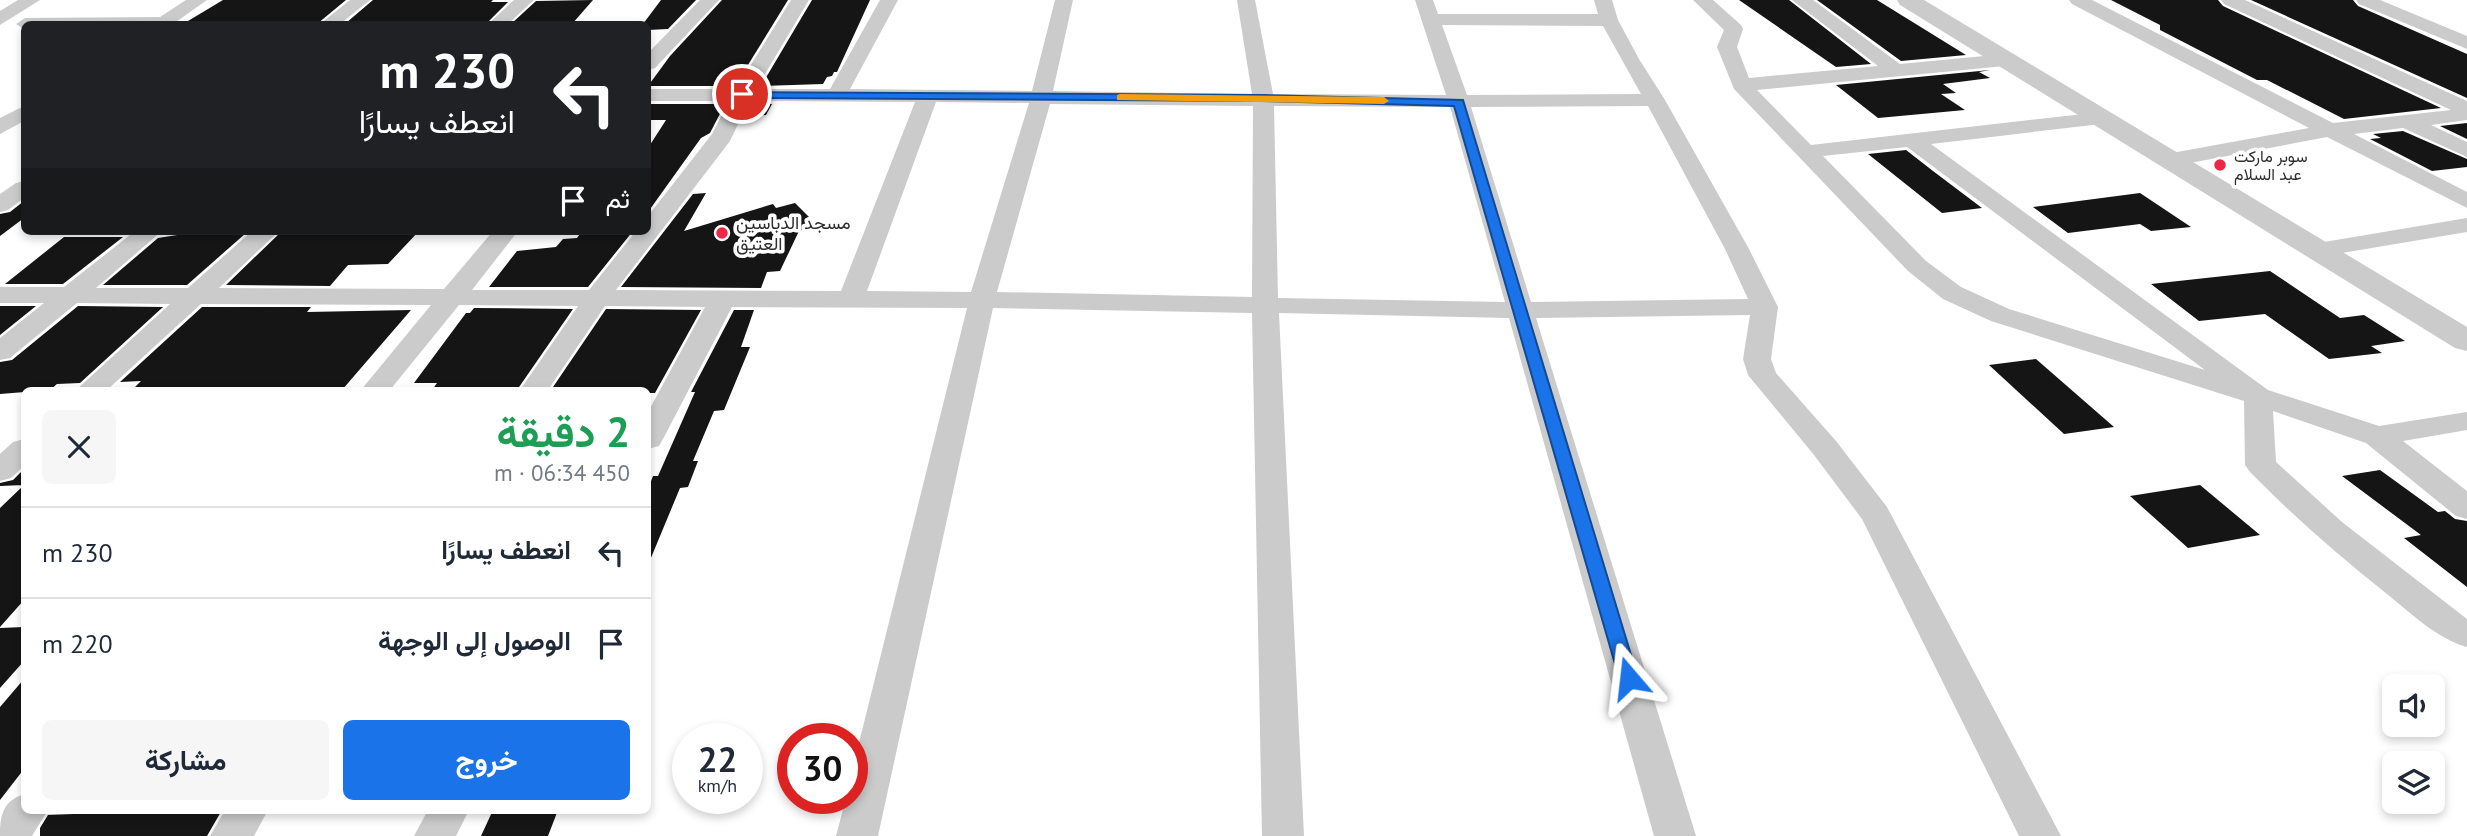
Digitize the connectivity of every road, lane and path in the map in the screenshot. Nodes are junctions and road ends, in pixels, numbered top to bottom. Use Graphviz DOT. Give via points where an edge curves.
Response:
graph roads {
  1 [pos="31,0"];
  2 [pos="198,0"];
  3 [pos="361,0"];
  4 [pos="525,0"];
  5 [pos="710,0"];
  6 [pos="800,0"];
  7 [pos="889,0"];
  8 [pos="1064,0"];
  9 [pos="1246,0"];
  10 [pos="1702,0"];
  11 [pos="1801,0"];
  12 [pos="1908,0"];
  13 [pos="2078,0"];
  14 [pos="2230,0"];
  15 [pos="2365,0"];
  16 [pos="1428,10"];
  17 [pos="1606,10"];
  18 [pos="0,19"];
  19 [pos="166,21"];
  20 [pos="333,21"];
  21 [pos="500,21"];
  22 [pos="21,24"];
  23 [pos="0,25"];
  24 [pos="2467,43"];
  25 [pos="2005,60"];
  26 [pos="651,61"];
  27 [pos="1896,70"];
  28 [pos="1741,85"];
  29 [pos="742,94"];
  30 [pos="651,95"];
  31 [pos="836,96"];
  32 [pos="928,96"];
  33 [pos="1041,97"];
  34 [pos="1262,98"];
  35 [pos="1655,100"];
  36 [pos="1459,102"];
  37 [pos="2467,108"];
  38 [pos="0,111"];
  39 [pos="21,111"];
  40 [pos="21,113"];
  41 [pos="2467,114"];
  42 [pos="2101,118"];
  43 [pos="2406,121"];
  44 [pos="0,128"];
  45 [pos="2331,130"];
  46 [pos="1909,138"];
  47 [pos="2467,150"];
  48 [pos="1804,152"];
  49 [pos="2169,160"];
  50 [pos="21,190"];
  51 [pos="2467,201"];
  52 [pos="0,205"];
  53 [pos="2467,225"];
  54 [pos="651,228"];
  55 [pos="145,235"];
  56 [pos="263,235"];
  57 [pos="503,235"];
  58 [pos="645,235"];
  59 [pos="2318,250"];
  60 [pos="0,295"];
  61 [pos="69,296"];
  62 [pos="195,297"];
  63 [pos="452,298"];
  64 [pos="596,299"];
  65 [pos="722,300"];
  66 [pos="851,300"];
  67 [pos="982,300"];
  68 [pos="1265,304"];
  69 [pos="1765,307"];
  70 [pos="1519,310"];
  71 [pos="2461,333"];
  72 [pos="0,352"];
  73 [pos="93,387"];
  74 [pos="378,387"];
  75 [pos="536,387"];
  76 [pos="2258,396"];
  77 [pos="2467,421"];
  78 [pos="651,433"];
  79 [pos="2377,436"];
  80 [pos="21,452"];
  81 [pos="0,471"];
  82 [pos="2467,508"];
  83 [pos="2467,634"];
  84 [pos="25,814"];
  85 [pos="245,814"];
  86 [pos="447,814"];
  87 [pos="7,836"];
  88 [pos="231,836"];
  89 [pos="435,836"];
  90 [pos="857,836"];
  91 [pos="1283,836"];
  92 [pos="1675,836"];
  93 [pos="2040,836"];
  1 -- 18 [label="street"];
  2 -- 19 [label="street"];
  3 -- 20 [label="street"];
  4 -- 21 [label="street"];
  5 -- 26 [label="street"];
  6 -- 29 [label="street"];
  7 -- 31 [label="street"];
  8 -- 33 [label="street"];
  9 -- 34 [label="street"];
  10 -- 28 [label="street" via="1734,29 1727,47"];
  11 -- 27 [label="street"];
  12 -- 25 [label="street"];
  13 -- 45 [label="street"];
  14 -- 37 [label="street"];
  15 -- 24 [label="street"];
  16 -- 17 [label="street"];
  16 -- 36 [label="street"];
  17 -- 35 [label="street"];
  22 -- 23 [label="street"];
  25 -- 27 [label="street"];
  25 -- 42 [label="street"];
  27 -- 28 [label="street"];
  28 -- 48 [label="street"];
  29 -- 30 [label="street"];
  29 -- 31 [label="street"];
  29 -- 54 [label="street" via="722,136"];
  31 -- 32 [label="street"];
  32 -- 33 [label="street"];
  32 -- 66 [label="street"];
  33 -- 34 [label="street"];
  33 -- 67 [label="street"];
  34 -- 36 [label="street"];
  34 -- 68 [label="street"];
  35 -- 36 [label="street"];
  35 -- 69 [label="street"];
  36 -- 70 [label="street"];
  38 -- 39 [label="street"];
  40 -- 44 [label="street"];
  41 -- 43 [label="street"];
  42 -- 46 [label="street"];
  42 -- 49 [label="street"];
  43 -- 45 [label="street"];
  43 -- 47 [label="street"];
  45 -- 49 [label="street"];
  45 -- 51 [label="street"];
  46 -- 48 [label="street"];
  46 -- 76 [label="street"];
  48 -- 76 [label="street" via="1917,266 1952,293 2000,315"];
  49 -- 59 [label="street"];
  50 -- 52 [label="street"];
  53 -- 59 [label="street"];
  55 -- 61 [label="street"];
  56 -- 62 [label="street"];
  57 -- 63 [label="street"];
  58 -- 64 [label="street"];
  59 -- 71 [label="street"];
  60 -- 61 [label="street"];
  61 -- 62 [label="street"];
  61 -- 72 [label="street"];
  62 -- 63 [label="street"];
  62 -- 73 [label="street"];
  63 -- 64 [label="street"];
  63 -- 74 [label="street"];
  64 -- 65 [label="street"];
  64 -- 75 [label="street"];
  65 -- 66 [label="street"];
  65 -- 78 [label="street"];
  66 -- 67 [label="street"];
  67 -- 68 [label="street"];
  67 -- 90 [label="street"];
  68 -- 70 [label="street"];
  68 -- 91 [label="street"];
  69 -- 70 [label="street"];
  69 -- 93 [label="street" via="1757,359 1762,374 1876,515"];
  70 -- 92 [label="street"];
  76 -- 79 [label="street"];
  76 -- 83 [label="street" via="2261,465 2345,542"];
  77 -- 79 [label="street"];
  79 -- 82 [label="street"];
  80 -- 81 [label="street"];
  84 -- 87 [label="street"];
  85 -- 88 [label="street"];
  86 -- 89 [label="street"];
}
